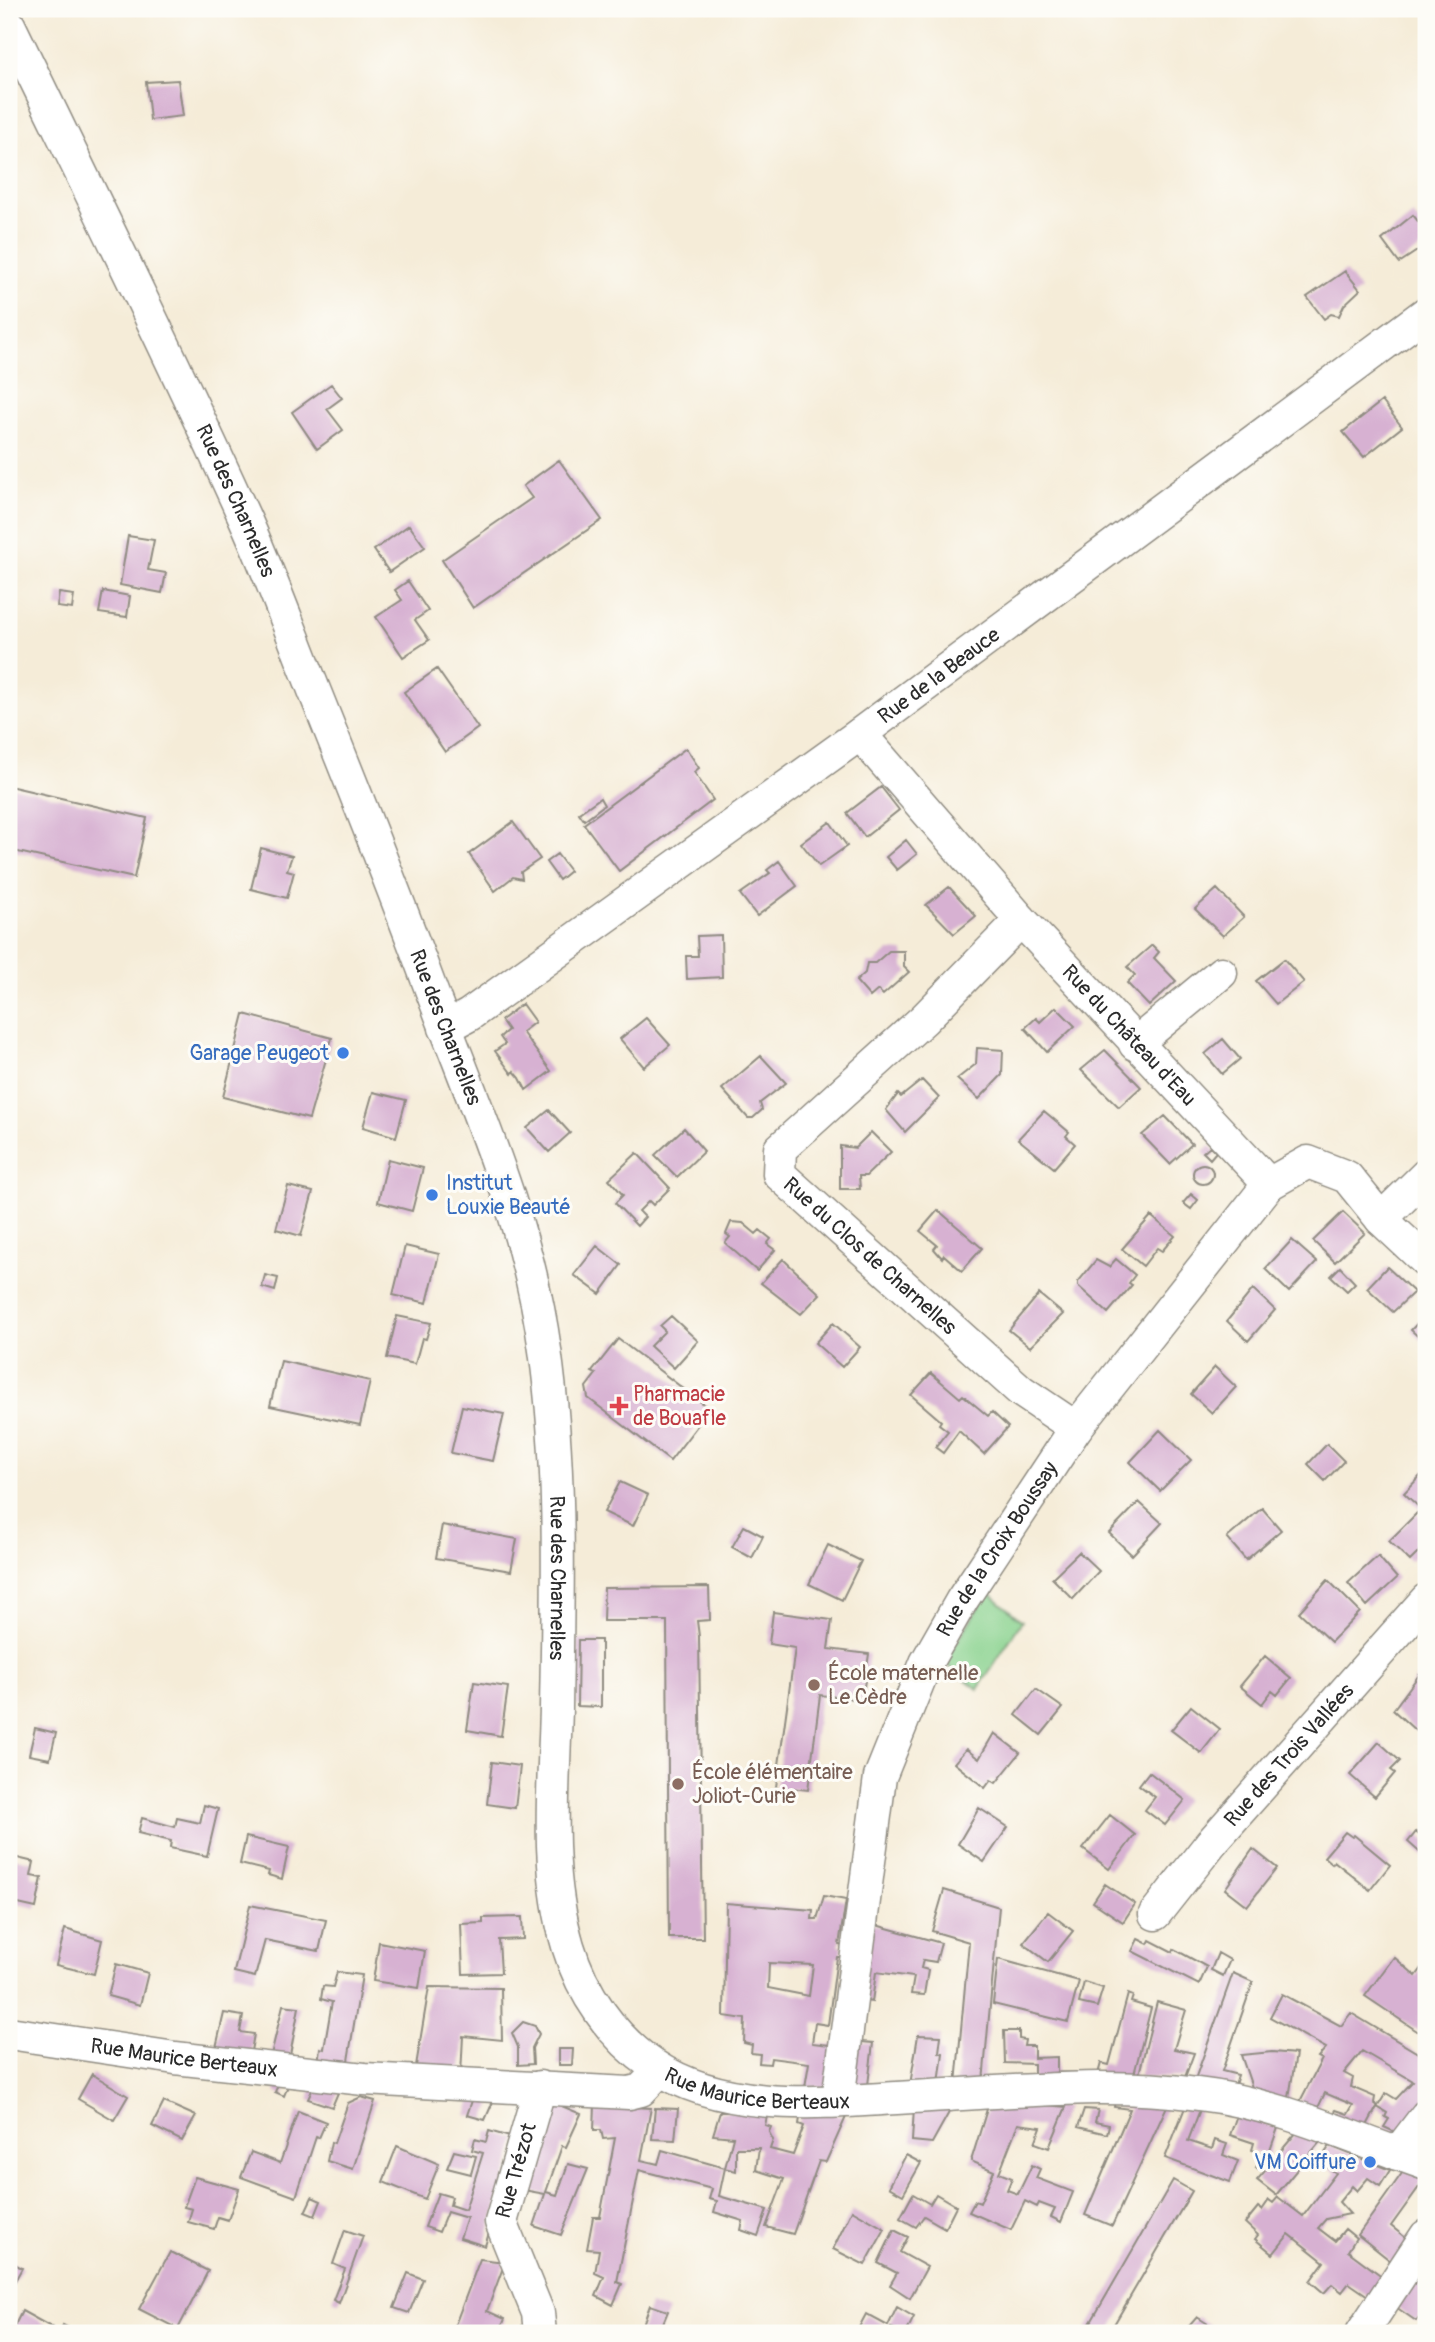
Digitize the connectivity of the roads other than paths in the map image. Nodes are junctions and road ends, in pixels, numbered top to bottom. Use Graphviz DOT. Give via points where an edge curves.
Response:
graph roads {
  1 [pos="9,25"];
  2 [pos="1426,313"];
  3 [pos="860,734"];
  4 [pos="1021,920"];
  5 [pos="1221,973"];
  6 [pos="445,1028"];
  7 [pos="1135,1044"];
  8 [pos="1426,1175"];
  9 [pos="1269,1184"];
  10 [pos="1381,1219"];
  11 [pos="1426,1261"];
  12 [pos="1076,1428"];
  13 [pos="1426,1600"];
  14 [pos="1155,1914"];
  15 [pos="9,2033"];
  16 [pos="660,2070"];
  17 [pos="540,2087"];
  18 [pos="838,2100"];
  19 [pos="1426,2116"];
  20 [pos="1412,2159"];
  21 [pos="1426,2236"];
  22 [pos="540,2333"];
  23 [pos="1362,2333"];
  1 -- 6 [label="street, Rue des Charnelles" via="245,517"];
  2 -- 3 [label="street, Rue de la Beauce"];
  3 -- 4 [label="street, Rue du Château d'Eau"];
  3 -- 6 [label="street, Rue de la Beauce"];
  4 -- 7 [label="street, Rue du Château d'Eau"];
  4 -- 12 [label="street, Rue du Clos de Charnelles" via="924,1019 780,1149 779,1174 1021,1391"];
  5 -- 7 [label="street"];
  6 -- 16 [label="street, Rue des Charnelles" via="512,1200 530,1262 546,1353 558,1535 553,1864 560,1911 584,1987 619,2035"];
  7 -- 9 [label="street, Rue du Château d'Eau"];
  8 -- 10 [label="street"];
  9 -- 10 [label="street" via="1308,1162 1347,1177"];
  9 -- 12 [label="street, Rue de la Croix Boussay"];
  10 -- 11 [label="street"];
  12 -- 18 [label="street, Rue de la Croix Boussay" via="962,1600 926,1663 880,1777"];
  13 -- 14 [label="street, Rue des Trois Vallées" via="1211,1843"];
  15 -- 17 [label="street, Rue Maurice Berteaux" via="364,2080"];
  16 -- 17 [label="street, Rue Maurice Berteaux" via="641,2090 629,2093"];
  16 -- 18 [label="street, Rue Maurice Berteaux" via="732,2096"];
  17 -- 22 [label="street, Rue Trézot" via="501,2222 538,2313"];
  18 -- 20 [label="street, Rue Maurice Berteaux" via="1064,2089 1200,2094 1292,2115"];
  19 -- 20 [label="street"];
  21 -- 23 [label="street"];
}
